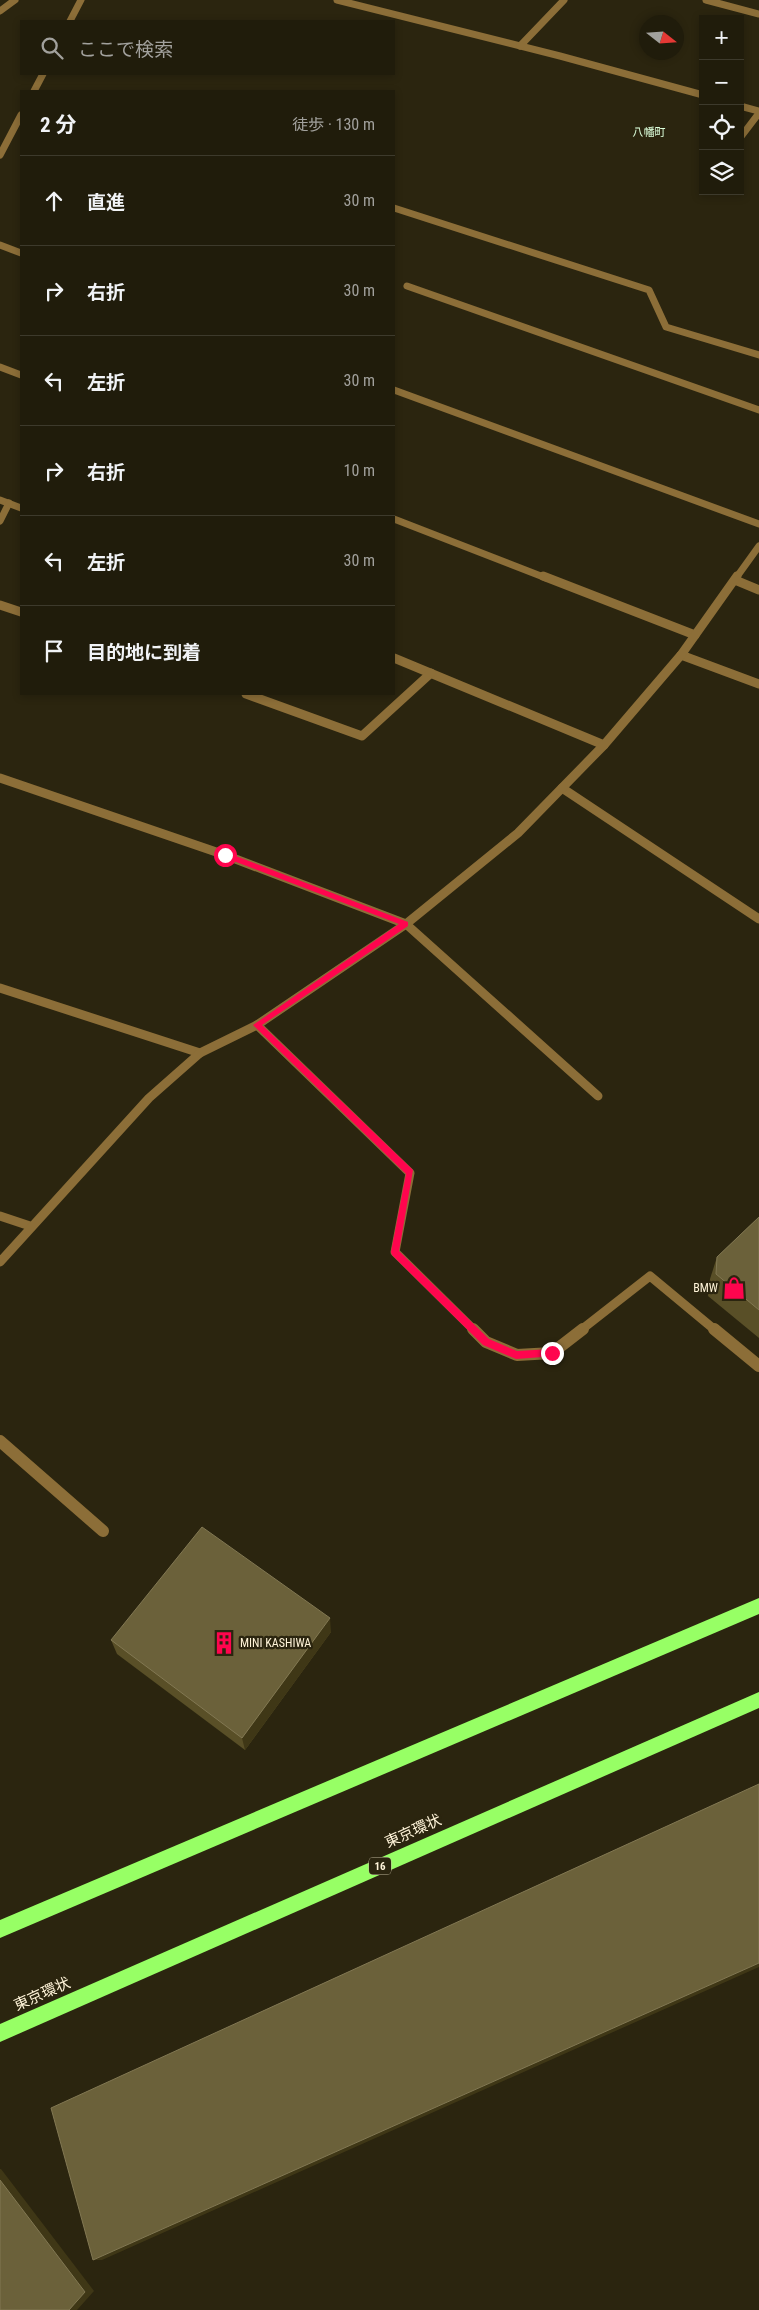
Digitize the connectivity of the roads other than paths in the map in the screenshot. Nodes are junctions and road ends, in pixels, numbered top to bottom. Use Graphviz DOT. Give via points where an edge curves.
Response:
graph roads {
  1 [pos="15,0"];
  2 [pos="81,0"];
  3 [pos="337,0"];
  4 [pos="564,0"];
  5 [pos="706,0"];
  6 [pos="0,11"];
  7 [pos="759,14"];
  8 [pos="71,20"];
  9 [pos="520,46"];
  10 [pos="42,75"];
  11 [pos="35,90"];
  12 [pos="699,94"];
  13 [pos="744,107"];
  14 [pos="759,112"];
  15 [pos="20,117"];
  16 [pos="744,133"];
  17 [pos="0,155"];
  18 [pos="395,208"];
  19 [pos="0,245"];
  20 [pos="20,253"];
  21 [pos="407,286"];
  22 [pos="759,355"];
  23 [pos="0,367"];
  24 [pos="20,375"];
  25 [pos="395,390"];
  26 [pos="759,410"];
  27 [pos="0,500"];
  28 [pos="9,503"];
  29 [pos="20,508"];
  30 [pos="395,519"];
  31 [pos="0,521"];
  32 [pos="759,524"];
  33 [pos="759,546"];
  34 [pos="735,580"];
  35 [pos="759,590"];
  36 [pos="0,605"];
  37 [pos="20,612"];
  38 [pos="695,635"];
  39 [pos="681,655"];
  40 [pos="395,658"];
  41 [pos="431,673"];
  42 [pos="759,684"];
  43 [pos="249,695"];
  44 [pos="604,745"];
  45 [pos="0,778"];
  46 [pos="562,788"];
  47 [pos="759,919"];
  48 [pos="406,924"];
  49 [pos="0,988"];
  50 [pos="257,1025"];
  51 [pos="200,1053"];
  52 [pos="598,1096"];
  53 [pos="0,1216"];
  54 [pos="30,1226"];
  55 [pos="0,1262"];
  56 [pos="759,1366"];
  57 [pos="0,1441"];
  58 [pos="103,1532"];
  59 [pos="759,1606"];
  60 [pos="759,1700"];
  61 [pos="0,1929"];
  62 [pos="0,2033"];
  1 -- 6 [label="street"];
  2 -- 8 [label="street"];
  3 -- 9 [label="street"];
  4 -- 9 [label="street"];
  5 -- 7 [label="street"];
  9 -- 12 [label="street"];
  10 -- 11 [label="street"];
  13 -- 14 [label="street"];
  14 -- 16 [label="street"];
  15 -- 17 [label="street"];
  18 -- 22 [label="street" via="649,290 666,327"];
  19 -- 20 [label="street"];
  21 -- 26 [label="street"];
  23 -- 24 [label="street"];
  25 -- 32 [label="street"];
  27 -- 28 [label="street"];
  28 -- 29 [label="street"];
  28 -- 31 [label="street"];
  30 -- 38 [label="street"];
  33 -- 34 [label="street"];
  34 -- 35 [label="street"];
  34 -- 38 [label="street"];
  36 -- 37 [label="street"];
  38 -- 39 [label="street"];
  39 -- 42 [label="street"];
  39 -- 44 [label="street"];
  40 -- 41 [label="street"];
  41 -- 43 [label="street" via="362,736"];
  41 -- 44 [label="street"];
  44 -- 46 [label="street"];
  45 -- 48 [label="street" via="225,855"];
  46 -- 47 [label="street"];
  46 -- 48 [label="street" via="518,833"];
  48 -- 50 [label="street"];
  48 -- 52 [label="street"];
  49 -- 51 [label="street"];
  50 -- 51 [label="street"];
  50 -- 56 [label="street" via="410,1173 395,1252 486,1342 516,1355 552,1353 650,1276"];
  51 -- 54 [label="street" via="149,1098"];
  53 -- 54 [label="street"];
  54 -- 55 [label="street"];
  57 -- 58 [label="street"];
  59 -- 61 [label="highway"];
  60 -- 62 [label="highway, 東京環状 / 16"];
}
